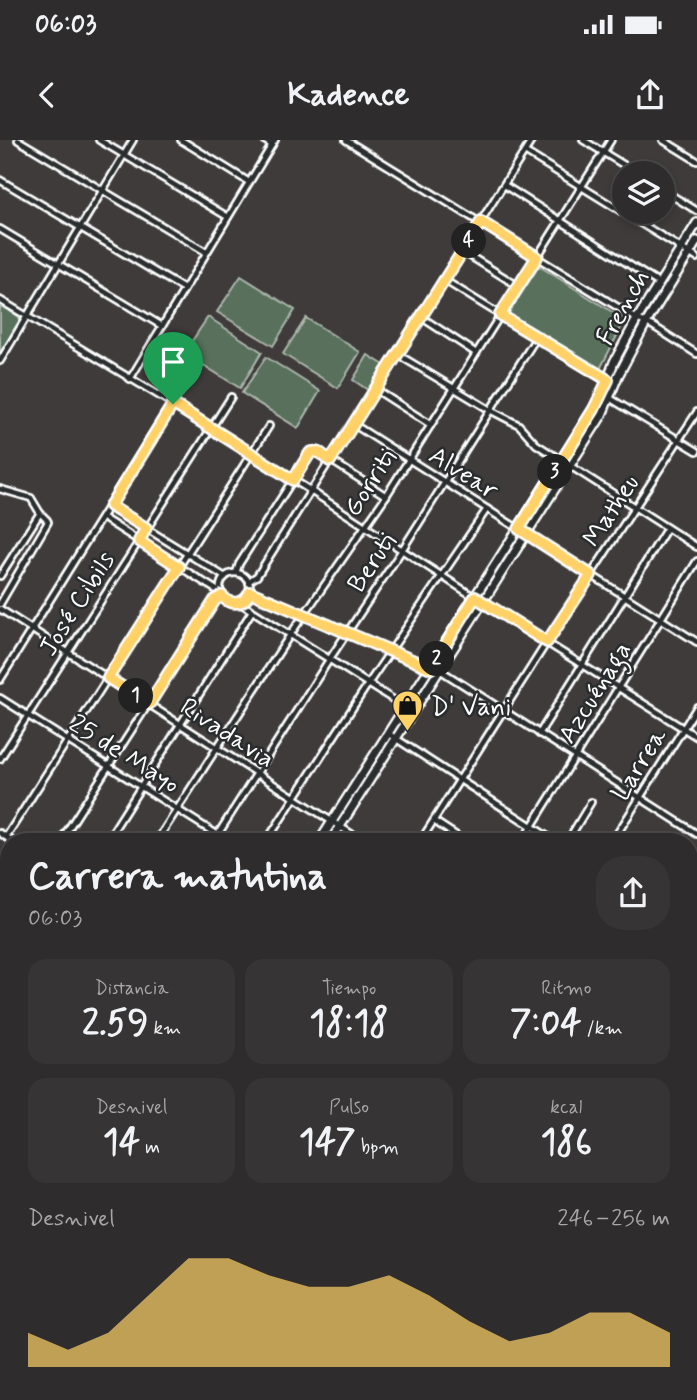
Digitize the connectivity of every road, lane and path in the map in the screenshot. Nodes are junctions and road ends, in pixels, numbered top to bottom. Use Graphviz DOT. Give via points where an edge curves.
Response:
graph roads {
  1 [pos="18,140"];
  2 [pos="99,140"];
  3 [pos="133,140"];
  4 [pos="181,140"];
  5 [pos="264,140"];
  6 [pos="346,140"];
  7 [pos="532,140"];
  8 [pos="583,140"];
  9 [pos="611,140"];
  10 [pos="663,140"];
  11 [pos="273,142"];
  12 [pos="672,142"];
  13 [pos="525,152"];
  14 [pos="603,152"];
  15 [pos="124,155"];
  16 [pos="617,161"];
  17 [pos="697,161"];
  18 [pos="0,180"];
  19 [pos="250,181"];
  20 [pos="504,185"];
  21 [pos="581,187"];
  22 [pos="103,191"];
  23 [pos="675,197"];
  24 [pos="697,211"];
  25 [pos="228,217"];
  26 [pos="559,221"];
  27 [pos="481,222"];
  28 [pos="697,223"];
  29 [pos="81,228"];
  30 [pos="0,229"];
  31 [pos="697,241"];
  32 [pos="681,248"];
  33 [pos="462,251"];
  34 [pos="206,253"];
  35 [pos="689,254"];
  36 [pos="537,257"];
  37 [pos="697,258"];
  38 [pos="59,264"];
  39 [pos="444,280"];
  40 [pos="658,283"];
  41 [pos="518,286"];
  42 [pos="184,289"];
  43 [pos="0,300"];
  44 [pos="500,315"];
  45 [pos="28,316"];
  46 [pos="421,317"];
  47 [pos="637,318"];
  48 [pos="646,323"];
  49 [pos="162,326"];
  50 [pos="536,338"];
  51 [pos="477,353"];
  52 [pos="397,354"];
  53 [pos="697,354"];
  54 [pos="0,361"];
  55 [pos="192,372"];
  56 [pos="130,379"];
  57 [pos="612,381"];
  58 [pos="454,388"];
  59 [pos="375,389"];
  60 [pos="602,394"];
  61 [pos="230,397"];
  62 [pos="610,398"];
  63 [pos="173,404"];
  64 [pos="490,410"];
  65 [pos="697,412"];
  66 [pos="353,424"];
  67 [pos="431,425"];
  68 [pos="269,426"];
  69 [pos="211,428"];
  70 [pos="679,439"];
  71 [pos="697,450"];
  72 [pos="251,453"];
  73 [pos="408,460"];
  74 [pos="562,460"];
  75 [pos="330,461"];
  76 [pos="570,464"];
  77 [pos="293,480"];
  78 [pos="445,483"];
  79 [pos="0,489"];
  80 [pos="312,491"];
  81 [pos="386,496"];
  82 [pos="110,506"];
  83 [pos="635,508"];
  84 [pos="487,509"];
  85 [pos="40,513"];
  86 [pos="103,518"];
  87 [pos="366,527"];
  88 [pos="146,528"];
  89 [pos="667,528"];
  90 [pos="522,531"];
  91 [pos="139,541"];
  92 [pos="697,547"];
  93 [pos="402,550"];
  94 [pos="187,554"];
  95 [pos="697,561"];
  96 [pos="179,567"];
  97 [pos="236,573"];
  98 [pos="591,575"];
  99 [pos="0,576"];
  100 [pos="443,576"];
  101 [pos="225,577"];
  102 [pos="249,581"];
  103 [pos="250,592"];
  104 [pos="222,595"];
  105 [pos="625,597"];
  106 [pos="479,600"];
  107 [pos="240,603"];
  108 [pos="0,606"];
  109 [pos="252,611"];
  110 [pos="304,615"];
  111 [pos="662,619"];
  112 [pos="32,629"];
  113 [pos="346,633"];
  114 [pos="290,635"];
  115 [pos="547,642"];
  116 [pos="697,642"];
  117 [pos="391,651"];
  118 [pos="68,653"];
  119 [pos="329,660"];
  120 [pos="583,665"];
  121 [pos="435,669"];
  122 [pos="108,678"];
  123 [pos="0,680"];
  124 [pos="368,684"];
  125 [pos="619,688"];
  126 [pos="0,698"];
  127 [pos="149,704"];
  128 [pos="405,708"];
  129 [pos="697,708"];
  130 [pos="503,710"];
  131 [pos="28,715"];
  132 [pos="181,724"];
  133 [pos="684,729"];
  134 [pos="539,734"];
  135 [pos="392,736"];
  136 [pos="697,737"];
  137 [pos="68,741"];
  138 [pos="217,747"];
  139 [pos="575,757"];
  140 [pos="0,759"];
  141 [pos="108,766"];
  142 [pos="256,773"];
  143 [pos="460,779"];
  144 [pos="141,785"];
  145 [pos="294,797"];
  146 [pos="639,799"];
  147 [pos="591,803"];
  148 [pos="177,809"];
  149 [pos="434,821"];
  150 [pos="336,824"];
  151 [pos="531,826"];
  152 [pos="9,833"];
  153 [pos="67,833"];
  154 [pos="112,833"];
  155 [pos="162,833"];
  156 [pos="216,833"];
  157 [pos="219,833"];
  158 [pos="272,833"];
  159 [pos="328,833"];
  160 [pos="333,833"];
  161 [pos="350,833"];
  162 [pos="426,833"];
  163 [pos="453,833"];
  164 [pos="527,833"];
  165 [pos="542,833"];
  166 [pos="573,833"];
  167 [pos="618,833"];
  168 [pos="695,833"];
  1 -- 22 [label="street"];
  2 -- 15 [label="street"];
  3 -- 15 [label="street"];
  4 -- 19 [label="street"];
  5 -- 11 [label="street"];
  6 -- 27 [label="street"];
  7 -- 13 [label="street"];
  8 -- 14 [label="street"];
  9 -- 14 [label="street, Gorriti"];
  10 -- 12 [label="street"];
  11 -- 19 [label="street"];
  12 -- 17 [label="street"];
  13 -- 20 [label="street"];
  13 -- 21 [label="street"];
  14 -- 16 [label="street"];
  14 -- 21 [label="street, Gorriti"];
  15 -- 22 [label="street"];
  15 -- 25 [label="street"];
  18 -- 29 [label="street"];
  19 -- 25 [label="street"];
  20 -- 26 [label="street"];
  20 -- 27 [label="street"];
  21 -- 26 [label="street, Gorriti"];
  21 -- 32 [label="street"];
  22 -- 29 [label="street"];
  22 -- 34 [label="street"];
  23 -- 24 [label="street"];
  25 -- 34 [label="street"];
  26 -- 36 [label="street, Gorriti"];
  26 -- 40 [label="street"];
  27 -- 33 [label="street"];
  27 -- 36 [label="street"];
  28 -- 32 [label="main road, French"];
  29 -- 38 [label="street"];
  29 -- 42 [label="street"];
  30 -- 38 [label="street"];
  31 -- 35 [label="main road, French"];
  32 -- 35 [label="street"];
  32 -- 40 [label="main road, French"];
  33 -- 39 [label="street"];
  33 -- 41 [label="street"];
  34 -- 42 [label="street"];
  35 -- 37 [label="street"];
  35 -- 48 [label="main road, French"];
  36 -- 41 [label="street, Gorriti"];
  36 -- 47 [label="street"];
  38 -- 45 [label="street"];
  38 -- 49 [label="street"];
  39 -- 44 [label="street"];
  39 -- 46 [label="street"];
  40 -- 47 [label="main road, French"];
  41 -- 44 [label="street, Gorriti"];
  42 -- 49 [label="street"];
  43 -- 45 [label="street"];
  44 -- 50 [label="street"];
  44 -- 51 [label="street, Gorriti"];
  45 -- 54 [label="street"];
  45 -- 56 [label="street"];
  46 -- 51 [label="street"];
  46 -- 52 [label="street"];
  47 -- 48 [label="street"];
  47 -- 57 [label="main road, French" via="614,362"];
  48 -- 53 [label="street"];
  48 -- 57 [label="main road, French"];
  49 -- 56 [label="street"];
  50 -- 57 [label="street"];
  50 -- 64 [label="street, Beruti"];
  51 -- 58 [label="street, Gorriti"];
  52 -- 58 [label="street"];
  52 -- 59 [label="street"];
  55 -- 63 [label="street"];
  56 -- 63 [label="street"];
  57 -- 60 [label="main road, French"];
  57 -- 62 [label="main road, French"];
  58 -- 64 [label="street"];
  58 -- 67 [label="street, Gorriti"];
  59 -- 66 [label="street"];
  59 -- 67 [label="street"];
  60 -- 62 [label="street"];
  60 -- 74 [label="main road, French"];
  61 -- 69 [label="street, José Cibils"];
  62 -- 70 [label="street"];
  62 -- 76 [label="main road, French"];
  63 -- 69 [label="street"];
  63 -- 82 [label="street"];
  64 -- 74 [label="street" via="519,425 532,441"];
  64 -- 78 [label="street, Beruti"];
  65 -- 70 [label="street, Matheu"];
  66 -- 73 [label="street, Alvear"];
  66 -- 75 [label="street"];
  67 -- 73 [label="street, Gorriti"];
  68 -- 72 [label="street"];
  69 -- 72 [label="street"];
  69 -- 88 [label="street, José Cibils"];
  70 -- 71 [label="street"];
  70 -- 83 [label="street, Matheu"];
  72 -- 77 [label="street"];
  72 -- 94 [label="street"];
  73 -- 78 [label="street, Alvear"];
  73 -- 81 [label="street, Gorriti"];
  74 -- 76 [label="street"];
  74 -- 90 [label="main road, French"];
  75 -- 77 [label="street" via="313,451"];
  75 -- 80 [label="street"];
  75 -- 81 [label="street"];
  76 -- 83 [label="street"];
  76 -- 90 [label="main road, French"];
  77 -- 80 [label="street"];
  77 -- 97 [label="street"];
  78 -- 84 [label="street, Alvear"];
  78 -- 93 [label="street, Beruti"];
  79 -- 85 [label="street" via="31,498"];
  80 -- 87 [label="street"];
  80 -- 102 [label="street" via="257,576"];
  81 -- 87 [label="street, Gorriti"];
  82 -- 86 [label="street"];
  82 -- 88 [label="street"];
  83 -- 89 [label="street"];
  83 -- 98 [label="street, Matheu"];
  84 -- 90 [label="street, Alvear"];
  84 -- 100 [label="street"];
  85 -- 99 [label="street"];
  85 -- 108 [label="street" via="48,522"];
  86 -- 91 [label="street"];
  86 -- 112 [label="street"];
  87 -- 93 [label="street"];
  87 -- 110 [label="street, Gorriti"];
  88 -- 91 [label="street, José Cibils"];
  88 -- 94 [label="street"];
  89 -- 92 [label="street"];
  89 -- 105 [label="street"];
  90 -- 98 [label="street, Alvear"];
  90 -- 106 [label="main road, French"];
  91 -- 96 [label="street"];
  91 -- 118 [label="street, José Cibils"];
  93 -- 100 [label="street"];
  93 -- 113 [label="street, Beruti"];
  94 -- 96 [label="street"];
  94 -- 101 [label="street"];
  95 -- 111 [label="street, Azcuénaga"];
  96 -- 104 [label="street"];
  96 -- 122 [label="street"];
  97 -- 101 [label="street"];
  97 -- 102 [label="street"];
  98 -- 105 [label="street, Alvear"];
  98 -- 115 [label="street, Matheu"];
  100 -- 106 [label="street"];
  100 -- 117 [label="street"];
  101 -- 104 [label="street"];
  102 -- 103 [label="street"];
  103 -- 107 [label="street"];
  103 -- 110 [label="street"];
  104 -- 107 [label="street" via="230,603"];
  104 -- 127 [label="street"];
  105 -- 111 [label="street, Alvear"];
  105 -- 120 [label="street"];
  106 -- 115 [label="street"];
  106 -- 121 [label="main road, French"];
  107 -- 109 [label="street"];
  108 -- 112 [label="street, Rivadavia"];
  109 -- 114 [label="street"];
  109 -- 132 [label="street"];
  110 -- 113 [label="street"];
  110 -- 114 [label="street, Gorriti"];
  111 -- 116 [label="street, Alvear"];
  111 -- 125 [label="street, Azcuénaga"];
  112 -- 118 [label="street, Rivadavia"];
  112 -- 123 [label="street"];
  113 -- 117 [label="street"];
  113 -- 119 [label="street, Beruti"];
  114 -- 119 [label="street"];
  114 -- 138 [label="street, Gorriti"];
  115 -- 120 [label="street"];
  115 -- 130 [label="street, Matheu"];
  117 -- 121 [label="street"];
  117 -- 124 [label="street"];
  118 -- 122 [label="street, Rivadavia"];
  118 -- 131 [label="street, José Cibils"];
  119 -- 124 [label="street"];
  119 -- 142 [label="street, Beruti"];
  120 -- 125 [label="street"];
  120 -- 134 [label="street"];
  121 -- 128 [label="main road, French"];
  121 -- 130 [label="street"];
  121 -- 135 [label="main road, French"];
  122 -- 127 [label="street, Rivadavia"];
  122 -- 137 [label="street"];
  124 -- 128 [label="street"];
  124 -- 145 [label="street"];
  125 -- 133 [label="street"];
  125 -- 139 [label="street, Azcuénaga"];
  126 -- 131 [label="street, 25 de Mayo"];
  127 -- 132 [label="street, Rivadavia"];
  127 -- 141 [label="street"];
  128 -- 135 [label="main road, French"];
  129 -- 133 [label="street, Larrea"];
  130 -- 134 [label="street"];
  130 -- 143 [label="street, Matheu"];
  131 -- 137 [label="street, 25 de Mayo"];
  131 -- 140 [label="street, José Cibils"];
  132 -- 138 [label="street, Rivadavia"];
  132 -- 144 [label="street"];
  133 -- 136 [label="street"];
  133 -- 146 [label="street, Larrea"];
  134 -- 139 [label="street"];
  135 -- 143 [label="street"];
  135 -- 150 [label="main road, French"];
  137 -- 141 [label="street, 25 de Mayo"];
  137 -- 152 [label="street"];
  138 -- 142 [label="street, Rivadavia"];
  138 -- 148 [label="street, Gorriti"];
  139 -- 146 [label="street"];
  139 -- 151 [label="street, Azcuénaga"];
  141 -- 144 [label="street, 25 de Mayo"];
  141 -- 153 [label="street"];
  142 -- 145 [label="street, Rivadavia"];
  142 -- 157 [label="street, Beruti"];
  143 -- 149 [label="street, Matheu"];
  143 -- 151 [label="street"];
  144 -- 148 [label="street, 25 de Mayo"];
  144 -- 154 [label="street"];
  145 -- 150 [label="street, Rivadavia"];
  145 -- 158 [label="street"];
  146 -- 167 [label="street, Larrea"];
  146 -- 168 [label="street"];
  147 -- 166 [label="street"];
  148 -- 155 [label="street, Gorriti"];
  148 -- 156 [label="street, 25 de Mayo"];
  149 -- 162 [label="street, Matheu"];
  149 -- 163 [label="street"];
  150 -- 159 [label="main road, French"];
  150 -- 160 [label="main road, French"];
  150 -- 161 [label="street, Rivadavia"];
  151 -- 164 [label="street, Azcuénaga"];
  151 -- 165 [label="street"];
}
